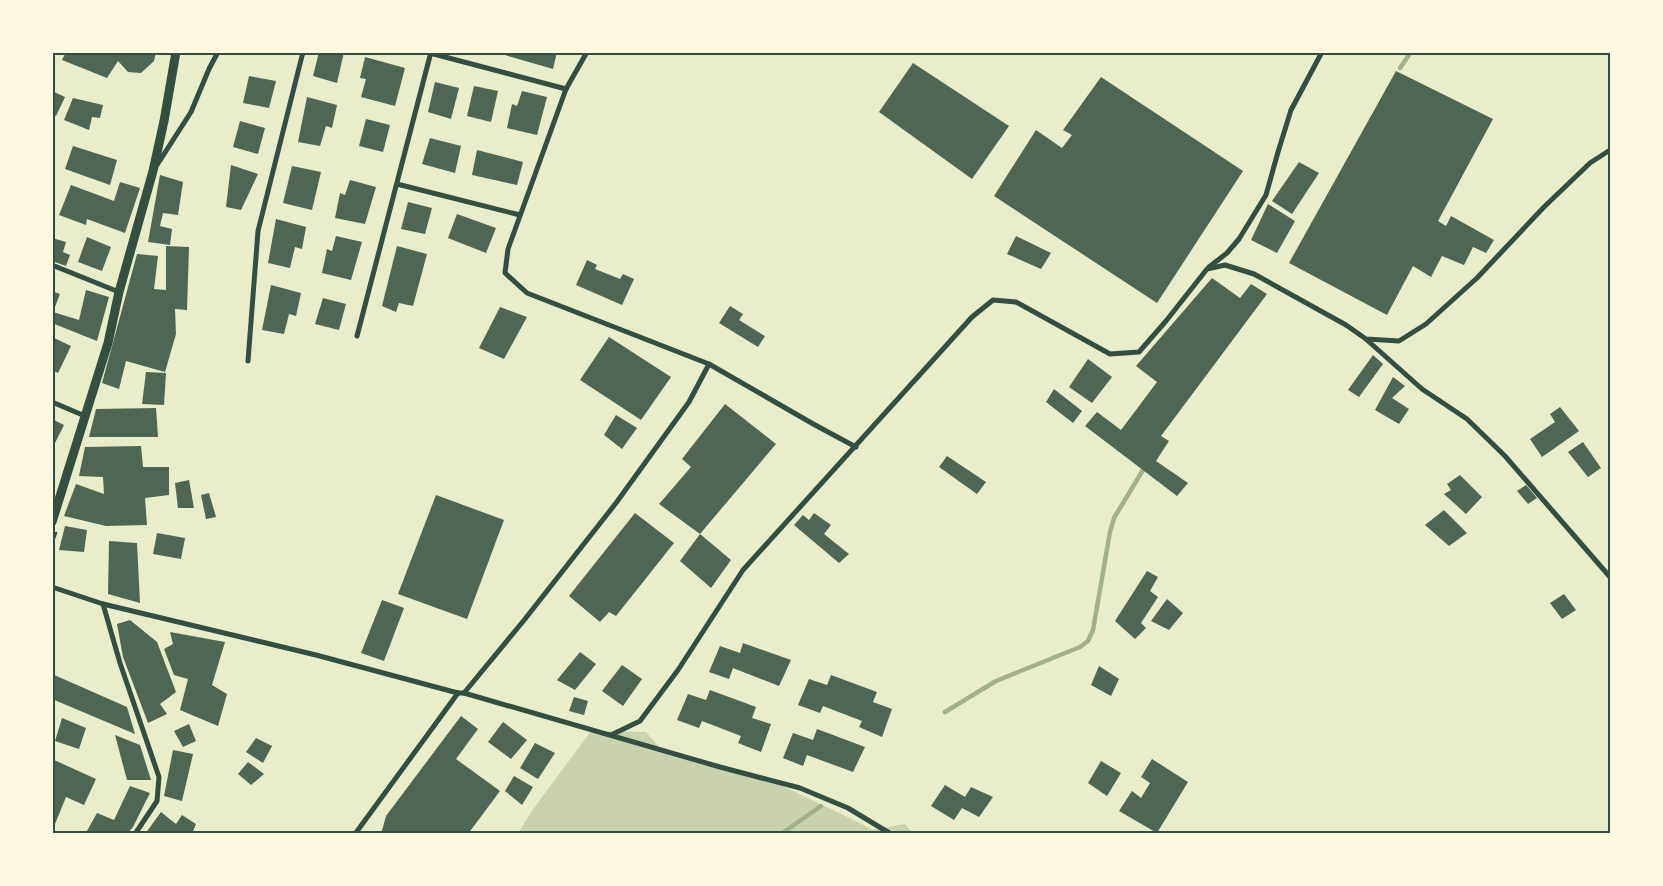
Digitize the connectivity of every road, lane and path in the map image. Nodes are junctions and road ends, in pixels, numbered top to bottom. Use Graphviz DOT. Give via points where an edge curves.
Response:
graph roads {
  1 [pos="176,52"];
  2 [pos="218,52"];
  3 [pos="303,52"];
  4 [pos="587,52"];
  5 [pos="1322,52"];
  6 [pos="429,53"];
  7 [pos="566,89"];
  8 [pos="1610,150"];
  9 [pos="153,171"];
  10 [pos="397,184"];
  11 [pos="520,216"];
  12 [pos="52,265"];
  13 [pos="1207,269"];
  14 [pos="119,292"];
  15 [pos="358,336"];
  16 [pos="1366,340"];
  17 [pos="248,362"];
  18 [pos="709,364"];
  19 [pos="52,402"];
  20 [pos="85,416"];
  21 [pos="856,447"];
  22 [pos="52,522"];
  23 [pos="1610,578"];
  24 [pos="52,587"];
  25 [pos="102,604"];
  26 [pos="461,693"];
  27 [pos="611,735"];
  28 [pos="135,834"];
  29 [pos="355,834"];
  30 [pos="891,834"];
  1 -- 9 [label="main road"];
  2 -- 9 [label="street" via="190,112"];
  3 -- 17 [label="street" via="258,231"];
  4 -- 7 [label="street"];
  5 -- 13 [label="street" via="1291,110 1266,195 1239,239"];
  6 -- 7 [label="street"];
  6 -- 10 [label="street"];
  7 -- 11 [label="street"];
  8 -- 16 [label="street" via="1590,163 1477,278 1426,324 1399,341"];
  9 -- 14 [label="main road"];
  10 -- 11 [label="street"];
  10 -- 15 [label="street"];
  11 -- 18 [label="street" via="508,249 505,273 527,293"];
  12 -- 14 [label="street"];
  13 -- 16 [label="street" via="1225,265 1254,274 1346,325"];
  13 -- 21 [label="street" via="1139,352 1110,354 1016,302 993,300 972,317"];
  14 -- 20 [label="main road" via="108,343"];
  16 -- 23 [label="street" via="1422,388 1466,419 1499,450"];
  18 -- 21 [label="street"];
  18 -- 26 [label="street" via="689,402 616,503 525,619"];
  19 -- 20 [label="street"];
  20 -- 22 [label="main road"];
  21 -- 27 [label="street" via="743,570 678,670 640,720"];
  24 -- 25 [label="street"];
  25 -- 26 [label="street"];
  25 -- 28 [label="street" via="159,777 156,801"];
  26 -- 27 [label="street"];
  26 -- 29 [label="street"];
  27 -- 30 [label="street" via="800,788 848,808"];
}
